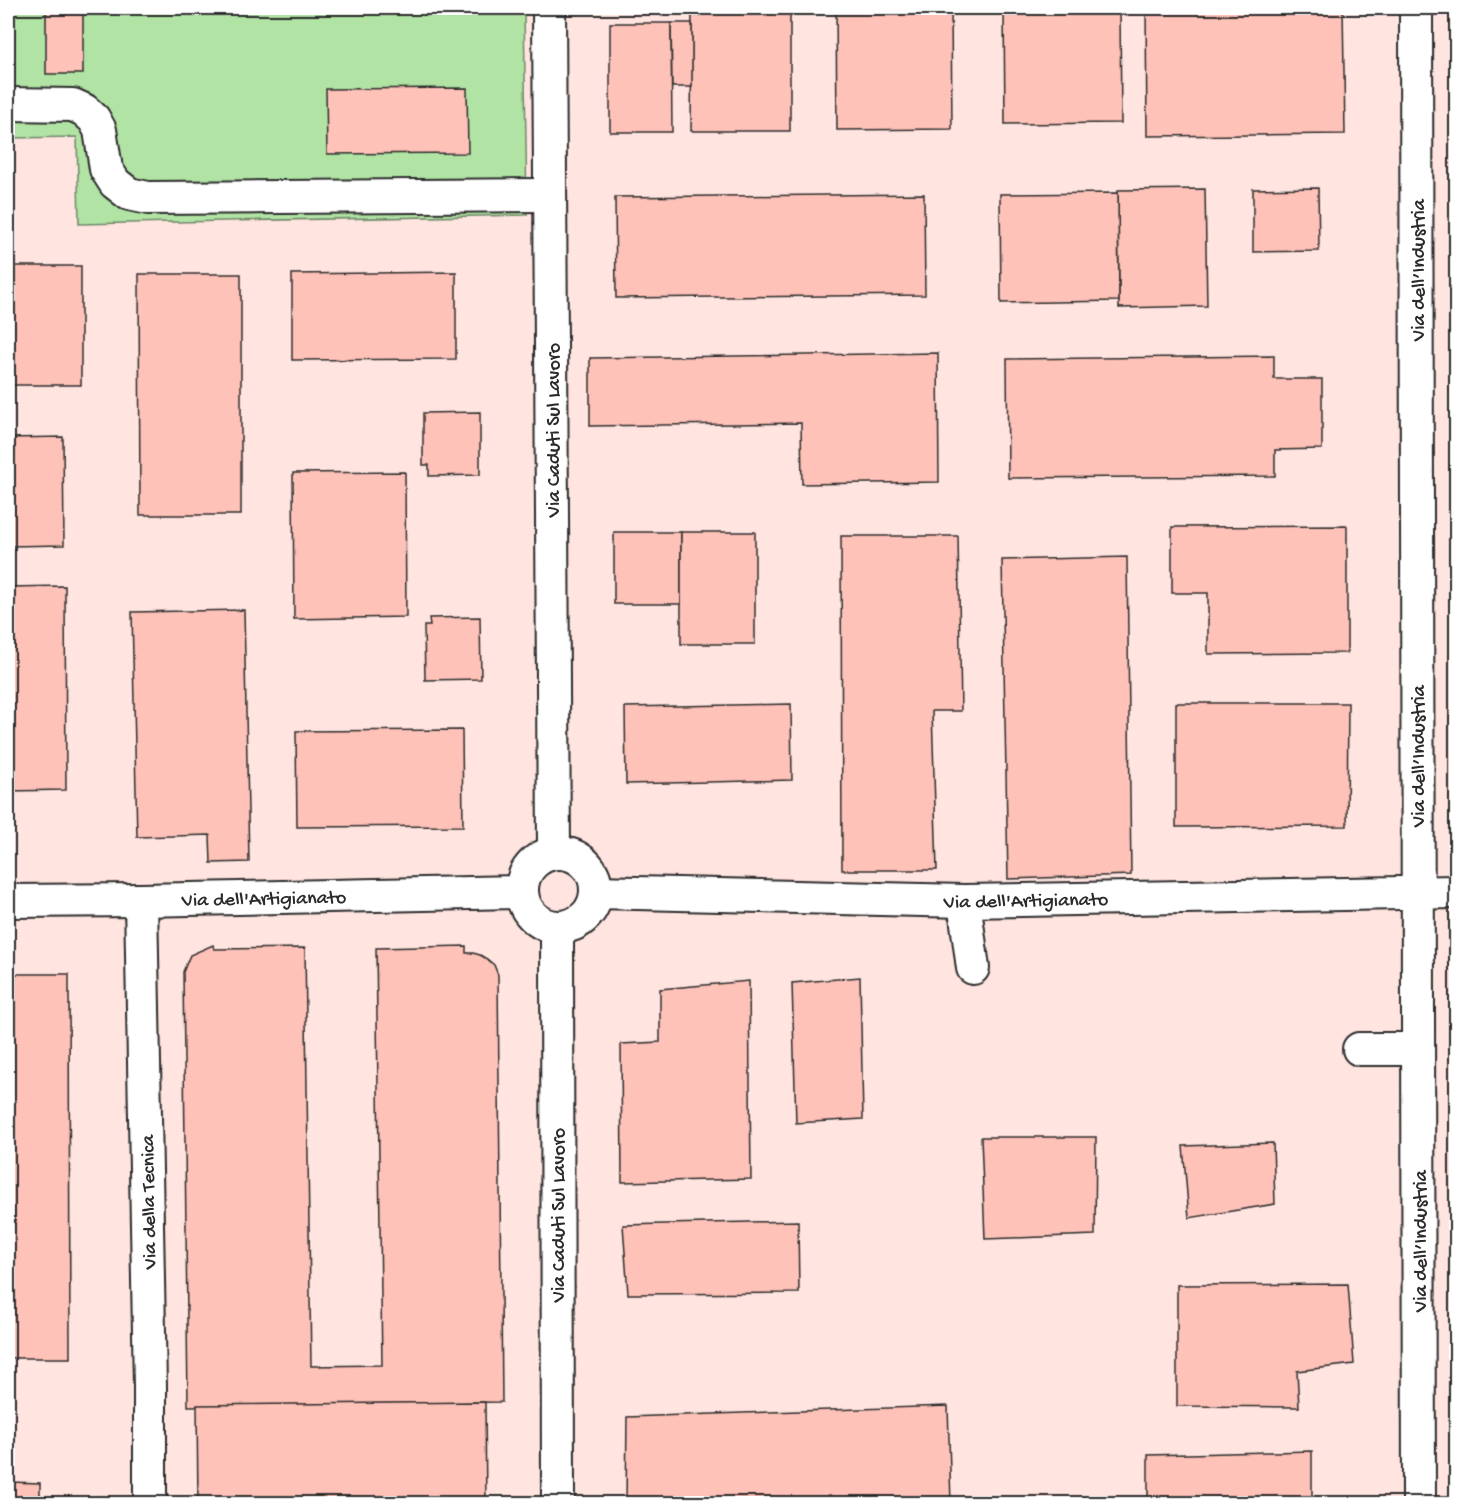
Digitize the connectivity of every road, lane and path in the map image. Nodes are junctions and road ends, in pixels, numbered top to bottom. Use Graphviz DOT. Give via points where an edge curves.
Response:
graph roads {
  1 [pos="549,8"];
  2 [pos="1416,8"];
  3 [pos="8,104"];
  4 [pos="550,195"];
  5 [pos="554,852"];
  6 [pos="521,892"];
  7 [pos="596,892"];
  8 [pos="1418,892"];
  9 [pos="1456,892"];
  10 [pos="141,900"];
  11 [pos="8,901"];
  12 [pos="964,901"];
  13 [pos="557,927"];
  14 [pos="973,968"];
  15 [pos="1418,1049"];
  16 [pos="1359,1050"];
  17 [pos="150,1503"];
  18 [pos="558,1503"];
  19 [pos="1419,1503"];
  1 -- 4 [label="street, Via Caduti Sul Lavoro"];
  2 -- 8 [label="street, Via dell’Industria"];
  3 -- 4 [label="street" via="73,105 84,110 100,130 106,169 115,183 129,194 148,198"];
  4 -- 5 [label="street, Via Caduti Sul Lavoro"];
  5 -- 6 [label="street" via="526,871"];
  5 -- 7 [label="street" via="585,862"];
  6 -- 10 [label="street, Via dell'Artigianato"];
  6 -- 13 [label="street" via="523,903 536,920"];
  7 -- 12 [label="street, Via dell'Artigianato"];
  7 -- 13 [label="street" via="588,914 568,926"];
  8 -- 9 [label="street, Via dell'Artigianato"];
  8 -- 12 [label="street, Via dell'Artigianato"];
  8 -- 15 [label="street, Via dell’Industria"];
  10 -- 11 [label="street, Via dell'Artigianato"];
  10 -- 17 [label="street, Via della Tecnica"];
  12 -- 14 [label="street"];
  13 -- 18 [label="street, Via Caduti Sul Lavoro"];
  15 -- 16 [label="street"];
  15 -- 19 [label="street, Via dell’Industria"];
}
